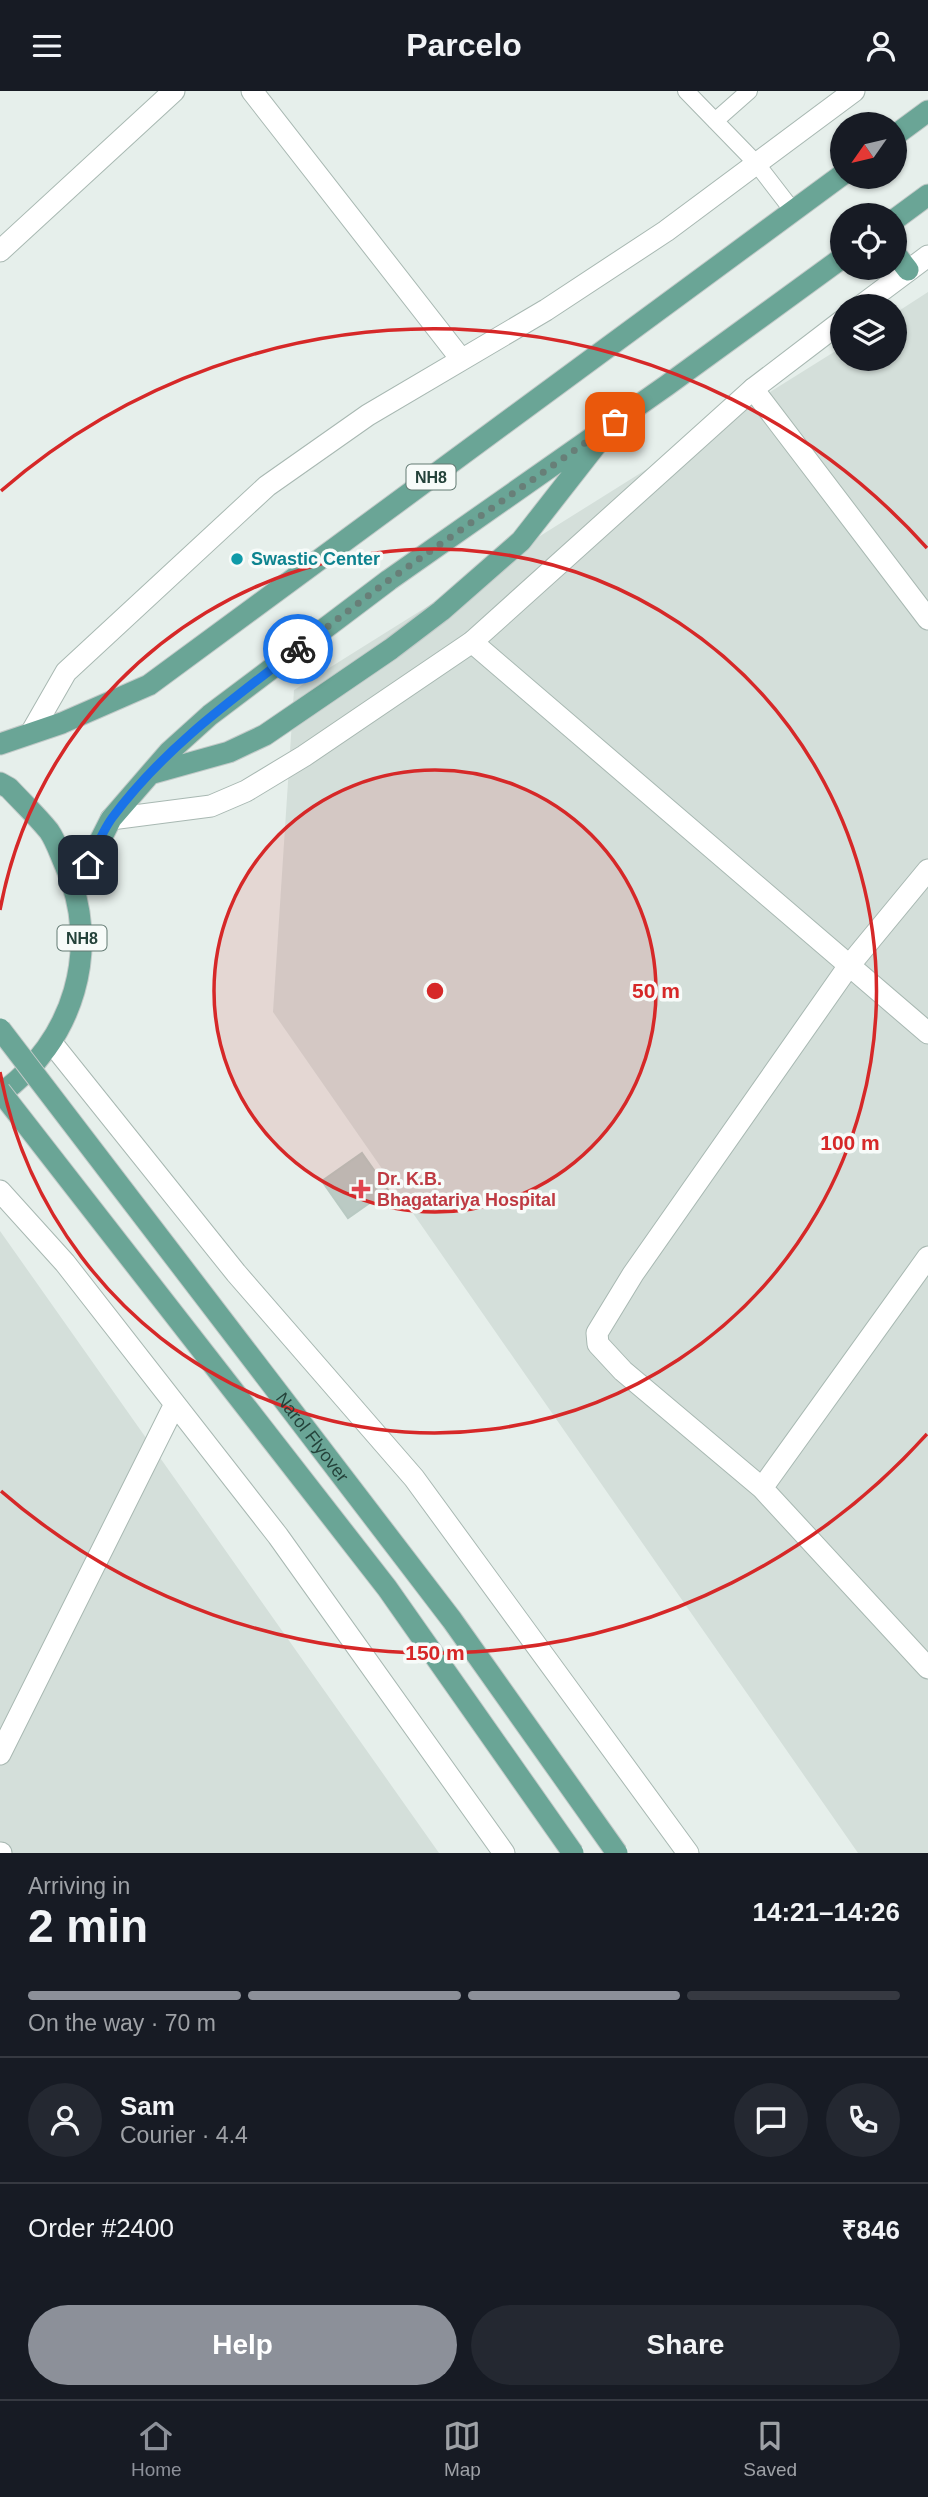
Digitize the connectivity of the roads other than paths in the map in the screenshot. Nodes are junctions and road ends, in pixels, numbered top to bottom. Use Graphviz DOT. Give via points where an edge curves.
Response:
graph roads {
  1 [pos="174,91"];
  2 [pos="252,91"];
  3 [pos="686,91"];
  4 [pos="749,91"];
  5 [pos="853,91"];
  6 [pos="928,111"];
  7 [pos="715,121"];
  8 [pos="907,126"];
  9 [pos="756,163"];
  10 [pos="830,184"];
  11 [pos="928,195"];
  12 [pos="907,210"];
  13 [pos="793,211"];
  14 [pos="0,251"];
  15 [pos="928,256"];
  16 [pos="830,267"];
  17 [pos="908,271"];
  18 [pos="877,294"];
  19 [pos="830,330"];
  20 [pos="461,359"];
  21 [pos="753,389"];
  22 [pos="615,422"];
  23 [pos="928,619"];
  24 [pos="472,642"];
  25 [pos="31,733"];
  26 [pos="0,744"];
  27 [pos="150,774"];
  28 [pos="0,783"];
  29 [pos="111,819"];
  30 [pos="928,870"];
  31 [pos="76,888"];
  32 [pos="848,967"];
  33 [pos="0,1029"];
  34 [pos="928,1034"];
  35 [pos="51,1042"];
  36 [pos="0,1092"];
  37 [pos="0,1191"];
  38 [pos="928,1257"];
  39 [pos="175,1404"];
  40 [pos="762,1488"];
  41 [pos="928,1668"];
  42 [pos="0,1754"];
  43 [pos="504,1853"];
  44 [pos="573,1853"];
  45 [pos="617,1853"];
  46 [pos="688,1853"];
  1 -- 14 [label="street"];
  2 -- 20 [label="street"];
  3 -- 7 [label="lane"];
  4 -- 7 [label="lane"];
  5 -- 9 [label="street"];
  6 -- 8 [label="main road"];
  7 -- 9 [label="lane"];
  9 -- 13 [label="lane"];
  9 -- 20 [label="street" via="666,231 547,310"];
  10 -- 13 [label="main road, NH8"];
  11 -- 12 [label="main road"];
  13 -- 25 [label="main road, NH8" via="149,685"];
  15 -- 17 [label="street"];
  16 -- 22 [label="main road"];
  17 -- 18 [label="street"];
  19 -- 21 [label="street"];
  20 -- 25 [label="street" via="368,415 267,486 66,672"];
  21 -- 23 [label="street"];
  21 -- 24 [label="street"];
  22 -- 27 [label="main road" via="389,580 210,715"];
  22 -- 27 [label="main road" via="521,541 391,649 265,735 229,752"];
  24 -- 29 [label="street" via="246,791 211,806"];
  24 -- 32 [label="street"];
  25 -- 26 [label="main road, NH8"];
  27 -- 29 [label="main road"];
  28 -- 31 [label="main road, NH8" via="50,833"];
  29 -- 31 [label="main road"];
  30 -- 32 [label="street"];
  31 -- 35 [label="main road, NH8" via="82,928 80,968 70,1007"];
  32 -- 34 [label="street"];
  32 -- 40 [label="street" via="633,1274 597,1333 598,1343 622,1371"];
  33 -- 45 [label="main road, Narol Flyover, bridge" via="444,1609"];
  35 -- 36 [label="main road, NH8" via="34,1065"];
  35 -- 46 [label="street" via="236,1273 414,1478"];
  36 -- 44 [label="main road, Narol Flyover, bridge" via="387,1588"];
  37 -- 39 [label="street" via="65,1263"];
  38 -- 40 [label="street"];
  39 -- 42 [label="street"];
  39 -- 43 [label="street" via="278,1537"];
  40 -- 41 [label="street"];
}
